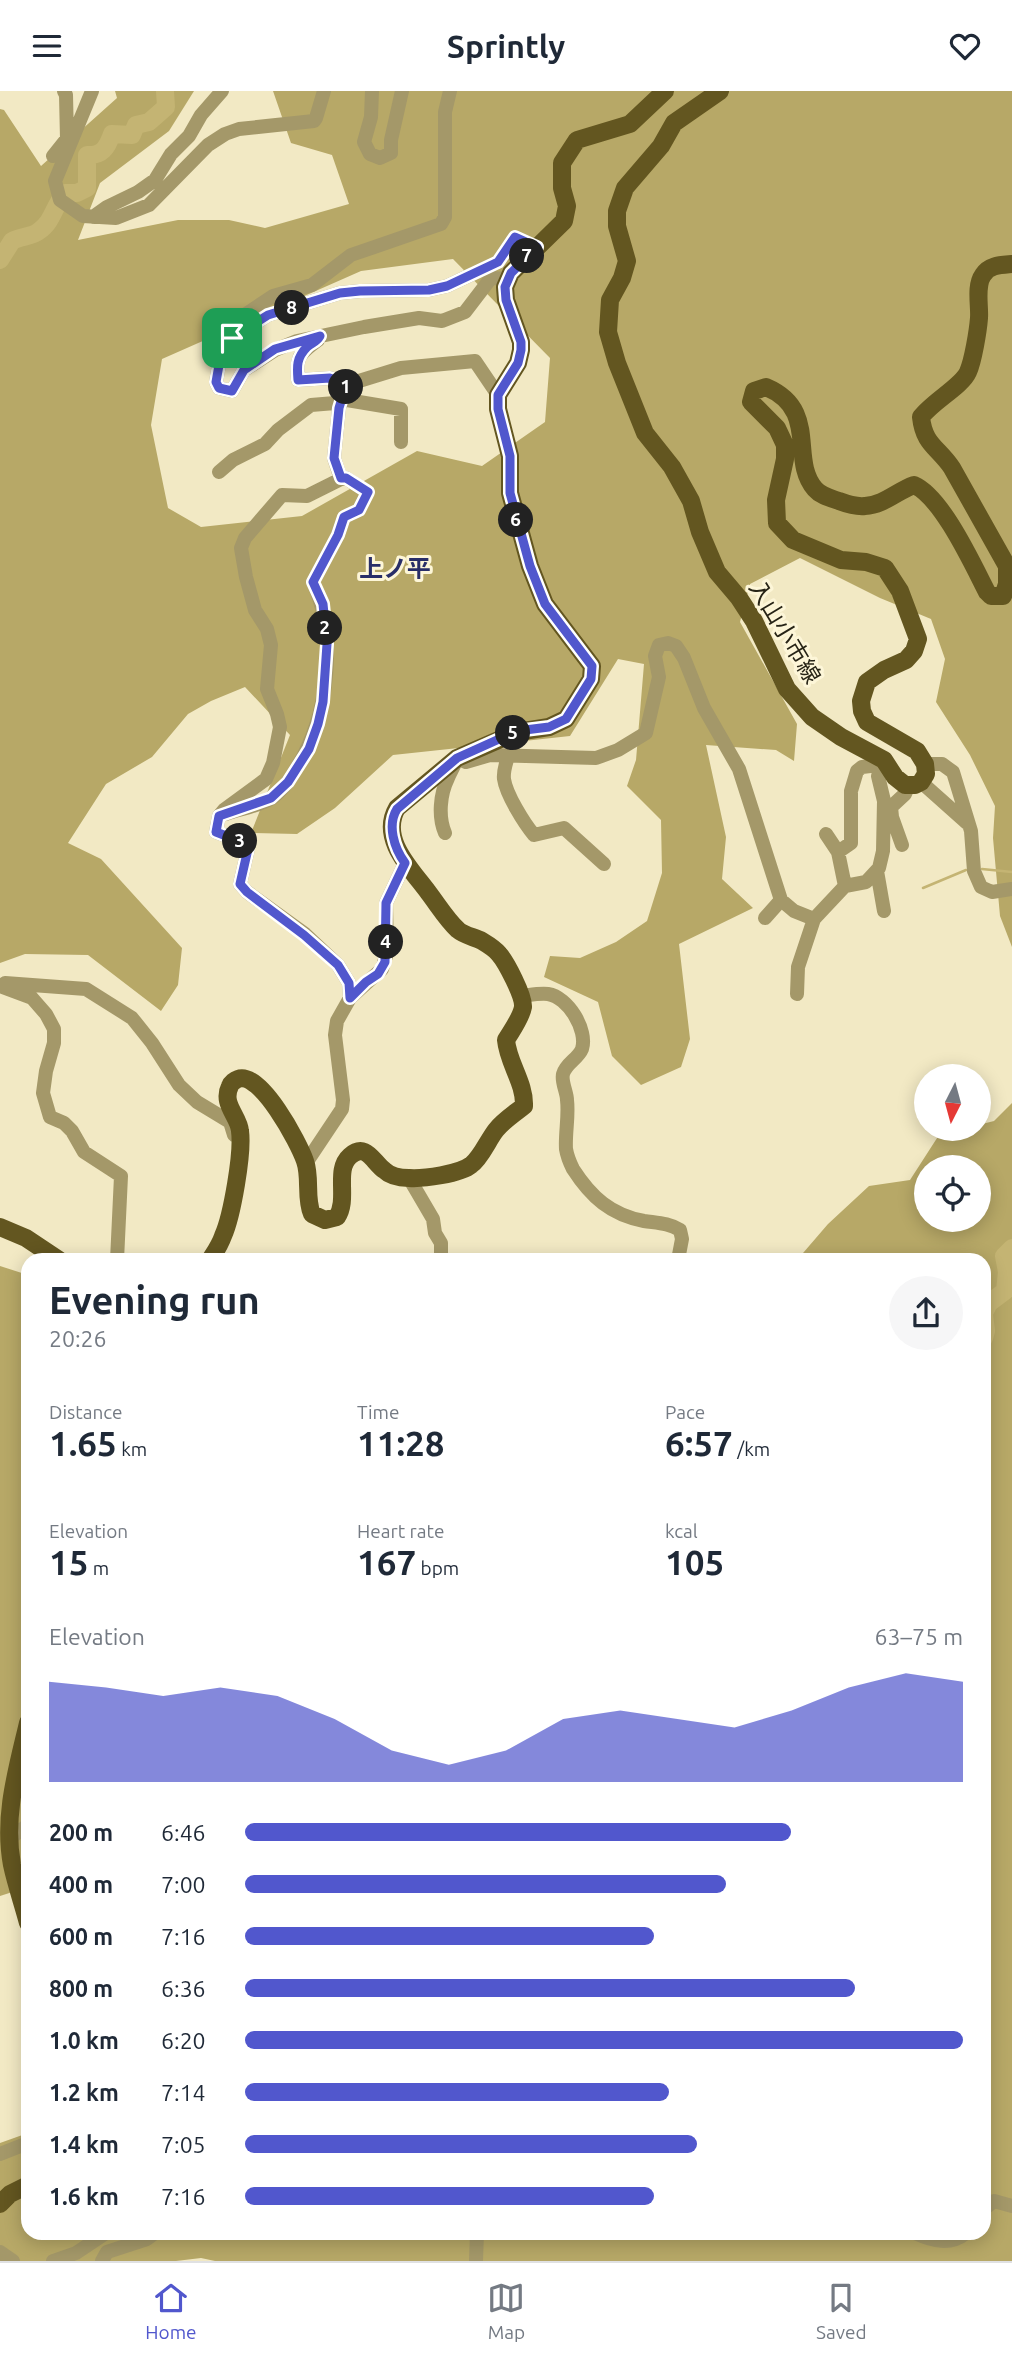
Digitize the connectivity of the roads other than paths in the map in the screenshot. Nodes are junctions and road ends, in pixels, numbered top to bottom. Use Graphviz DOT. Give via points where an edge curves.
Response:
graph roads {
  1 [pos="64,91"];
  2 [pos="92,91"];
  3 [pos="222,91"];
  4 [pos="324,91"];
  5 [pos="372,91"];
  6 [pos="402,91"];
  7 [pos="450,91"];
  8 [pos="665,91"];
  9 [pos="720,91"];
  10 [pos="72,133"];
  11 [pos="53,156"];
  12 [pos="93,217"];
  13 [pos="537,247"];
  14 [pos="1012,264"];
  15 [pos="508,279"];
  16 [pos="320,336"];
  17 [pos="232,338"];
  18 [pos="344,392"];
  19 [pos="498,395"];
  20 [pos="401,442"];
  21 [pos="219,472"];
  22 [pos="341,478"];
  23 [pos="508,756"];
  24 [pos="457,758"];
  25 [pos="887,764"];
  26 [pos="918,777"];
  27 [pos="219,816"];
  28 [pos="968,824"];
  29 [pos="445,833"];
  30 [pos="826,834"];
  31 [pos="902,845"];
  32 [pos="838,852"];
  33 [pos="405,863"];
  34 [pos="604,864"];
  35 [pos="877,871"];
  36 [pos="845,886"];
  37 [pos="1012,889"];
  38 [pos="781,900"];
  39 [pos="884,911"];
  40 [pos="765,918"];
  41 [pos="814,919"];
  42 [pos="0,984"];
  43 [pos="797,994"];
  44 [pos="522,996"];
  45 [pos="350,998"];
  46 [pos="241,1148"];
  47 [pos="306,1163"];
  48 [pos="408,1178"];
  49 [pos="0,1227"];
  50 [pos="48,1253"];
  51 [pos="117,1253"];
  52 [pos="214,1253"];
  53 [pos="441,1253"];
  54 [pos="679,1253"];
  55 [pos="21,1752"];
  56 [pos="21,1830"];
  57 [pos="10,1838"];
  58 [pos="21,1896"];
  59 [pos="21,2146"];
  60 [pos="0,2154"];
  61 [pos="21,2188"];
  62 [pos="991,2203"];
  63 [pos="0,2204"];
  64 [pos="1012,2206"];
  65 [pos="96,2240"];
  66 [pos="144,2240"];
  67 [pos="477,2240"];
  68 [pos="930,2240"];
  69 [pos="958,2240"];
  70 [pos="0,2252"];
  71 [pos="13,2261"];
  72 [pos="53,2261"];
  73 [pos="102,2261"];
  74 [pos="476,2261"];
  1 -- 10 [label="street"];
  2 -- 10 [label="street"];
  3 -- 12 [label="street" via="155,180"];
  4 -- 12 [label="street" via="314,121 225,134 208,145 149,205 116,218"];
  5 -- 6 [label="street" via="364,142 370,154 380,158 391,153"];
  7 -- 17 [label="street" via="445,112 445,217 441,224 351,255 312,285 273,296 222,330"];
  8 -- 13 [label="main road" via="630,124 577,141 562,163 567,206 564,221"];
  9 -- 25 [label="main road, 入山小市線" via="674,123 625,188 617,226 627,261 610,300 608,332 645,433 691,501 717,572 754,621 787,689 812,717"];
  10 -- 11 [label="street"];
  10 -- 12 [label="street" via="55,181 60,200 83,216"];
  13 -- 15 [label="main road"];
  13 -- 17 [label="street" via="515,237 498,262 447,286 340,293 268,315"];
  14 -- 26 [label="main road" via="997,265 980,278 969,371 920,417 928,441 953,468 1007,566 1003,596 986,592 969,555 922,488 914,485 864,506 824,496 807,476 796,413 766,387 751,396 785,445 777,523 793,540 841,560 885,568 900,590 918,639 914,651 867,682 861,701 867,722 917,751"];
  15 -- 16 [label="street" via="491,278 465,312 442,321 419,318"];
  15 -- 19 [label="main road" via="506,300 521,350"];
  16 -- 17 [label="street" via="275,349 244,370 232,391 219,388 216,382 221,354"];
  16 -- 18 [label="street" via="297,362 298,380 330,378"];
  18 -- 19 [label="street" via="401,368 475,362"];
  18 -- 20 [label="street" via="401,409"];
  18 -- 21 [label="street" via="335,403 311,405 265,444"];
  18 -- 22 [label="street" via="334,458"];
  19 -- 24 [label="main road" via="510,456 510,493 530,566 545,604 592,666 591,679 566,719 549,727 517,731"];
  22 -- 27 [label="street" via="368,492 359,510 344,517 313,582 323,604 327,644 323,702 309,749 288,782 271,798"];
  22 -- 27 [label="street" via="307,496 282,495 241,548 256,610 271,645 267,689 280,727 266,779"];
  23 -- 24 [label="street" via="490,755 466,762"];
  23 -- 34 [label="street" via="503,781 534,835 564,828"];
  23 -- 38 [label="street" via="596,758 646,733 659,677 655,656 659,646 676,646 739,769"];
  24 -- 29 [label="street" via="440,811"];
  24 -- 33 [label="main road" via="393,815 395,842"];
  25 -- 26 [label="main road, 入山小市線" via="905,785"];
  25 -- 32 [label="street" via="857,771 851,791 851,843"];
  25 -- 35 [label="street" via="878,776 884,814 883,851"];
  26 -- 28 [label="street"];
  26 -- 28 [label="street" via="942,764 953,772"];
  26 -- 31 [label="street" via="891,807"];
  27 -- 45 [label="street" via="216,832 248,849 240,884 338,965 349,983"];
  28 -- 37 [label="street" via="974,871 981,887 992,892"];
  30 -- 32 [label="street"];
  32 -- 36 [label="street"];
  33 -- 44 [label="main road" via="460,932 500,954"];
  33 -- 45 [label="street" via="386,903 385,962"];
  35 -- 36 [label="street" via="866,882"];
  35 -- 39 [label="street"];
  36 -- 41 [label="street"];
  38 -- 40 [label="street"];
  38 -- 41 [label="street"];
  41 -- 43 [label="street" via="798,967"];
  42 -- 46 [label="street" via="86,989 132,1018 179,1084 197,1102 230,1122"];
  42 -- 51 [label="street" via="32,998 54,1029 43,1093 50,1117 72,1131 84,1152 121,1176"];
  44 -- 48 [label="main road" via="521,1016 506,1040 524,1105 498,1127 471,1165 445,1174"];
  44 -- 54 [label="street" via="550,994 576,1016 581,1031 583,1045 562,1079 567,1100 566,1148 573,1169 613,1212 680,1230"];
  45 -- 47 [label="street" via="335,1035 342,1109"];
  46 -- 47 [label="main road" via="240,1127 228,1100 230,1086 243,1078 256,1083 279,1112"];
  46 -- 52 [label="main road" via="231,1207"];
  47 -- 48 [label="main road" via="309,1206 312,1214 325,1220 341,1211 342,1170 354,1153 371,1154 383,1170"];
  48 -- 53 [label="street" via="433,1219"];
  49 -- 50 [label="main road"];
  55 -- 57 [label="main road" via="12,1790"];
  56 -- 57 [label="street"];
  57 -- 58 [label="main road"];
  59 -- 60 [label="street"];
  61 -- 63 [label="main road"];
  62 -- 64 [label="street"];
  65 -- 72 [label="street"];
  66 -- 73 [label="street" via="107,2252"];
  67 -- 74 [label="street"];
  68 -- 69 [label="street"];
  70 -- 71 [label="street"];
}
